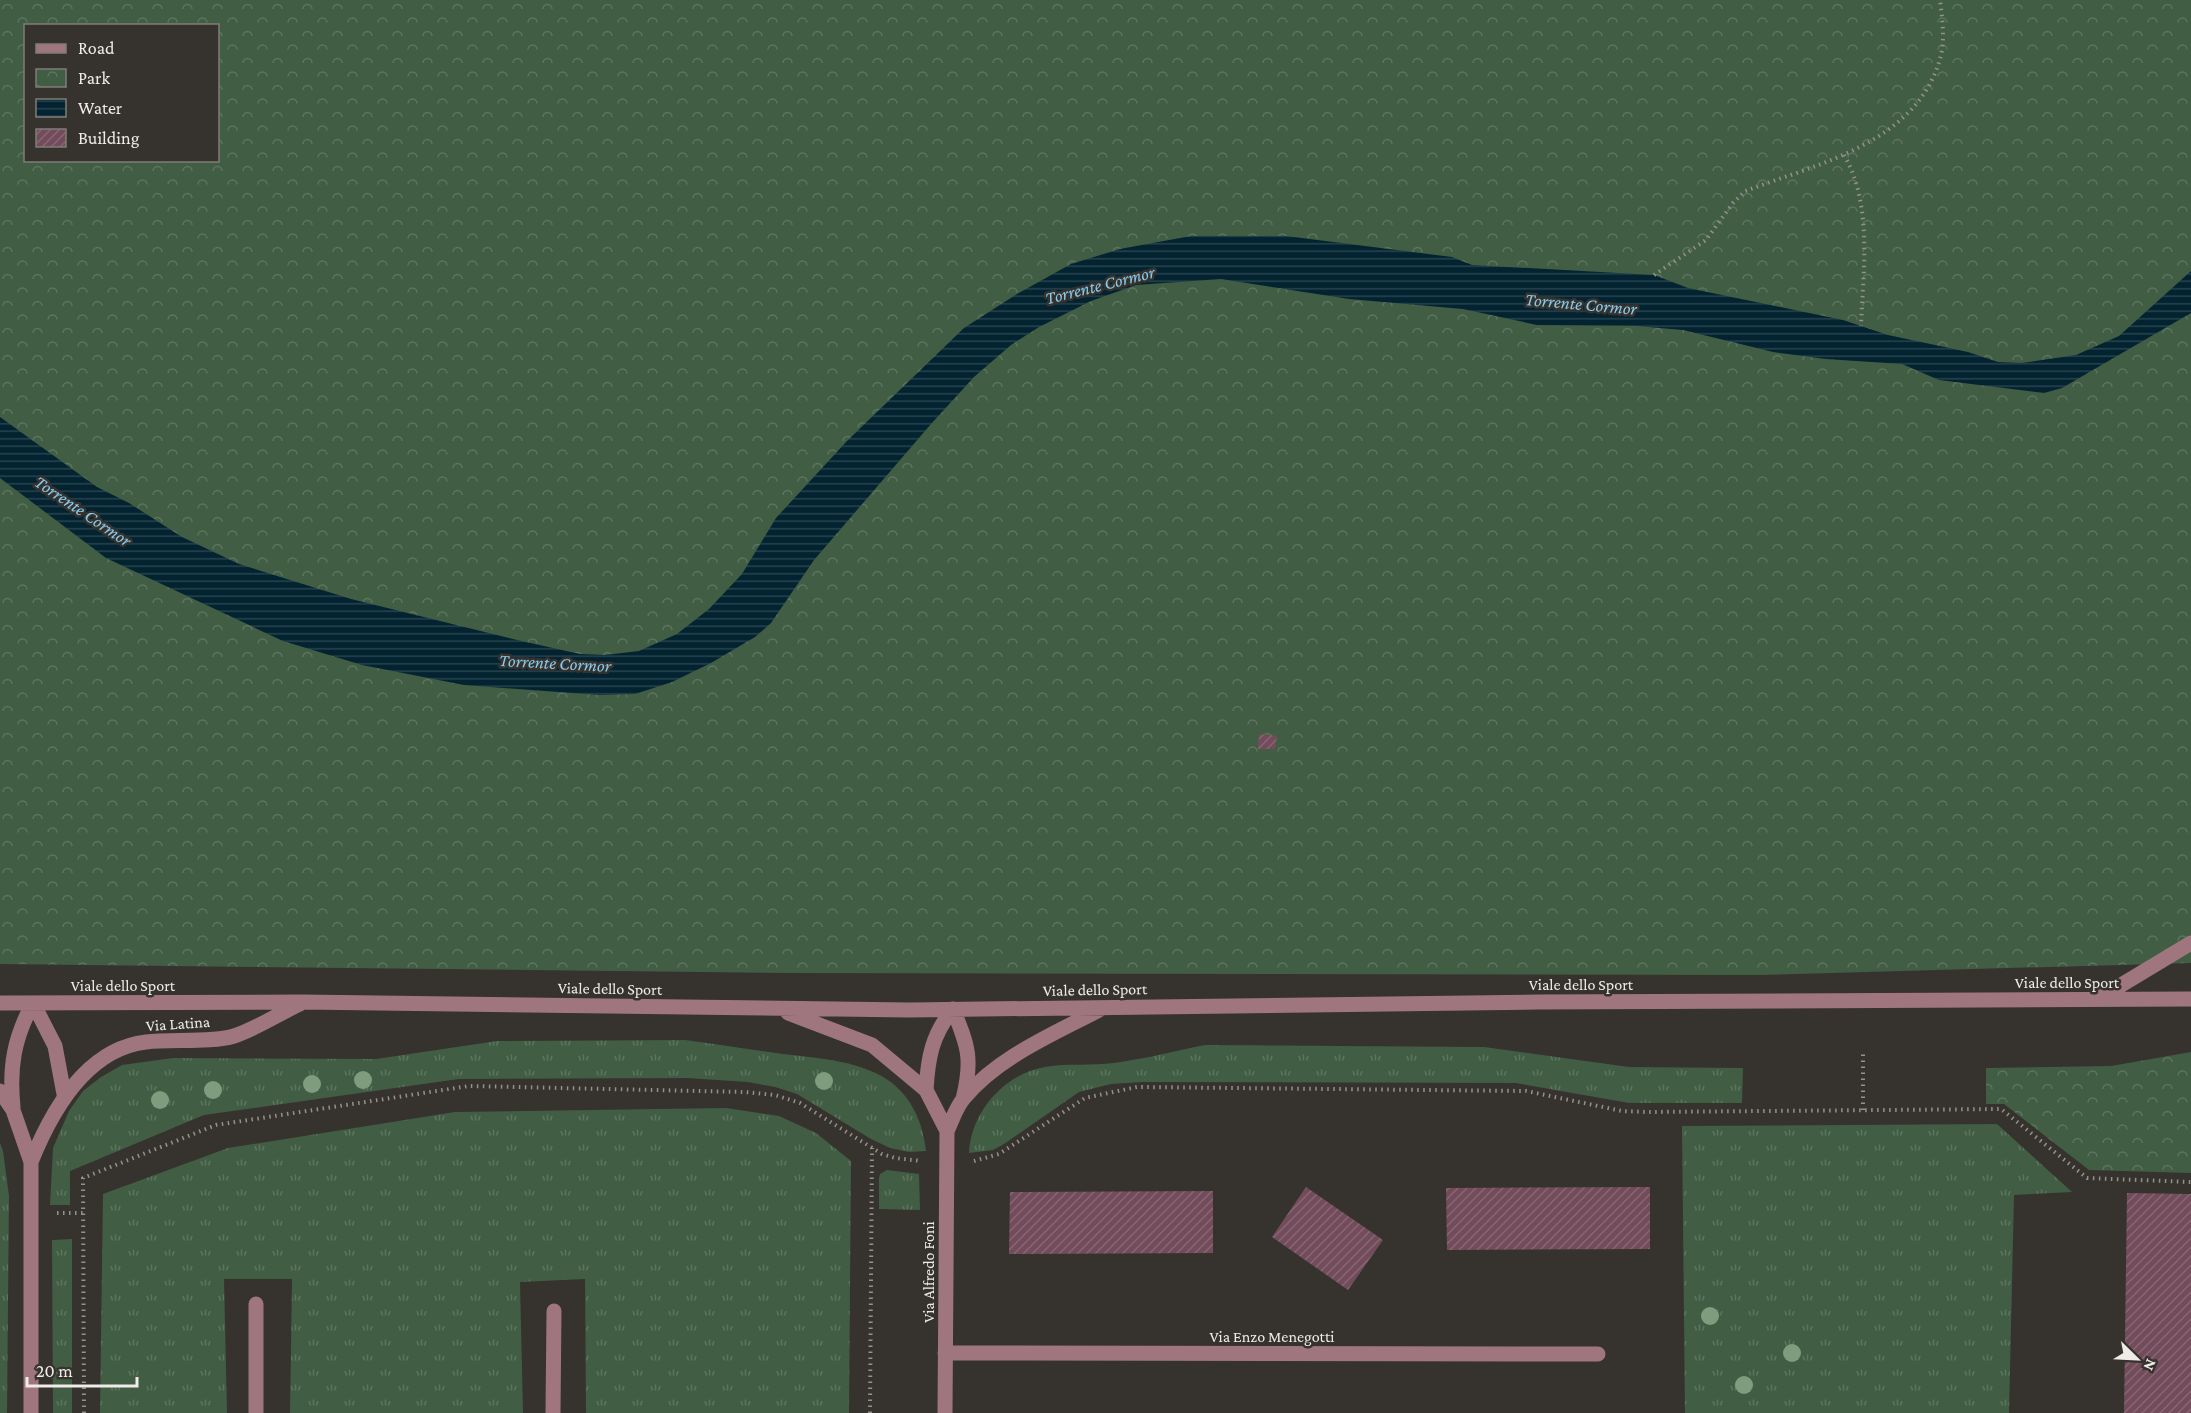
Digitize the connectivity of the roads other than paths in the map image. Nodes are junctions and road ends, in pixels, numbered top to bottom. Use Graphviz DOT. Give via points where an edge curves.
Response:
graph roads {
  1 [pos="2191,943"];
  2 [pos="2097,999"];
  3 [pos="2191,999"];
  4 [pos="303,1002"];
  5 [pos="33,1003"];
  6 [pos="0,1004"];
  7 [pos="1106,1007"];
  8 [pos="774,1009"];
  9 [pos="953,1009"];
  10 [pos="926,1090"];
  11 [pos="0,1091"];
  12 [pos="64,1094"];
  13 [pos="963,1099"];
  14 [pos="13,1110"];
  15 [pos="947,1131"];
  16 [pos="31,1162"];
  17 [pos="256,1304"];
  18 [pos="554,1311"];
  19 [pos="945,1353"];
  20 [pos="1598,1354"];
  21 [pos="31,1413"];
  22 [pos="256,1413"];
  23 [pos="554,1413"];
  24 [pos="945,1413"];
  1 -- 2 [label="street"];
  2 -- 3 [label="street, Viale dello Sport"];
  2 -- 7 [label="street, Viale dello Sport"];
  4 -- 5 [label="street, Viale dello Sport"];
  4 -- 8 [label="street, Viale dello Sport"];
  4 -- 12 [label="street, Via Latina" via="232,1037 144,1042 119,1050"];
  5 -- 6 [label="street, Viale dello Sport"];
  5 -- 12 [label="street" via="55,1046"];
  5 -- 14 [label="street, Via Latina" via="13,1051"];
  7 -- 9 [label="street, Viale dello Sport"];
  7 -- 13 [label="street, Via Alfredo Foni" via="1000,1066"];
  8 -- 9 [label="street, Viale dello Sport"];
  8 -- 10 [label="street, Via Alfredo Foni" via="872,1045"];
  9 -- 10 [label="street" via="938,1026 927,1063"];
  9 -- 13 [label="street, Via Alfredo Foni" via="967,1046 970,1071"];
  10 -- 15 [label="street, Via Alfredo Foni"];
  11 -- 14 [label="street, Via Latina"];
  12 -- 16 [label="street, Via Latina"];
  13 -- 15 [label="street, Via Alfredo Foni"];
  14 -- 16 [label="street, Via Latina"];
  15 -- 19 [label="street, Via Alfredo Foni"];
  16 -- 21 [label="street, Via Latina"];
  17 -- 22 [label="street"];
  18 -- 23 [label="street"];
  19 -- 20 [label="street, Via Enzo Menegotti"];
  19 -- 24 [label="street, Via Alfredo Foni"];
}
